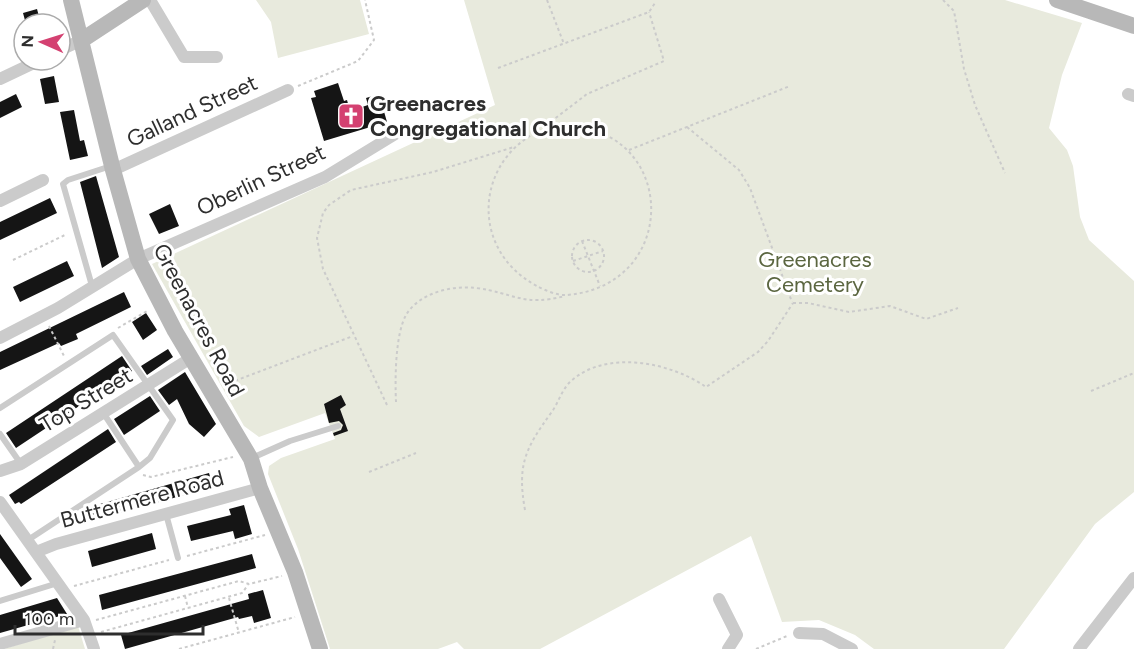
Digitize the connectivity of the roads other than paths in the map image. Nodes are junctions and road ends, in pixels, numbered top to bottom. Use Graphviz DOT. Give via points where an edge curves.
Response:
graph roads {
  1 [pos="72,0"];
  2 [pos="143,0"];
  3 [pos="150,0"];
  4 [pos="1057,0"];
  5 [pos="1134,26"];
  6 [pos="82,40"];
  7 [pos="72,45"];
  8 [pos="217,57"];
  9 [pos="15,72"];
  10 [pos="0,79"];
  11 [pos="288,90"];
  12 [pos="397,132"];
  13 [pos="112,168"];
  14 [pos="43,180"];
  15 [pos="0,201"];
  16 [pos="138,259"];
  17 [pos="93,287"];
  18 [pos="1,336"];
  19 [pos="191,357"];
  20 [pos="148,387"];
  21 [pos="0,408"];
  22 [pos="104,414"];
  23 [pos="338,426"];
  24 [pos="0,434"];
  25 [pos="249,455"];
  26 [pos="21,464"];
  27 [pos="139,467"];
  28 [pos="0,471"];
  29 [pos="260,488"];
  30 [pos="0,502"];
  31 [pos="166,514"];
  32 [pos="28,541"];
  33 [pos="36,552"];
  34 [pos="178,558"];
  35 [pos="1134,578"];
  36 [pos="58,583"];
  37 [pos="719,599"];
  38 [pos="0,601"];
  39 [pos="84,621"];
  40 [pos="799,633"];
  41 [pos="0,644"];
  42 [pos="94,649"];
  43 [pos="320,649"];
  44 [pos="728,649"];
  45 [pos="852,649"];
  46 [pos="1079,649"];
  1 -- 6 [label="street, Greenacres Road"];
  2 -- 6 [label="street"];
  3 -- 8 [label="street" via="184,57"];
  4 -- 5 [label="street"];
  6 -- 7 [label="street"];
  6 -- 13 [label="street, Greenacres Road"];
  9 -- 10 [label="street"];
  11 -- 13 [label="street, Galland Street"];
  12 -- 16 [label="street, Oberlin Street" via="325,177"];
  13 -- 16 [label="street, Greenacres Road"];
  13 -- 17 [label="lane" via="63,184"];
  14 -- 15 [label="street"];
  16 -- 17 [label="street, Oberlin Street"];
  16 -- 19 [label="street, Greenacres Road"];
  17 -- 18 [label="street, Oberlin Street"];
  19 -- 20 [label="street, Top Street"];
  19 -- 25 [label="street, Greenacres Road"];
  20 -- 21 [label="lane" via="113,334"];
  20 -- 22 [label="street, Top Street"];
  20 -- 27 [label="lane" via="173,420 150,458"];
  22 -- 26 [label="street, Top Street"];
  22 -- 27 [label="lane"];
  23 -- 25 [label="lane"];
  24 -- 26 [label="lane"];
  25 -- 29 [label="street, Greenacres Road"];
  26 -- 28 [label="street, Top Street"];
  27 -- 32 [label="lane"];
  29 -- 31 [label="street, Buttermere Road"];
  29 -- 43 [label="street, Greenacres Road" via="295,572"];
  30 -- 32 [label="street"];
  31 -- 33 [label="street, Buttermere Road"];
  31 -- 34 [label="lane"];
  32 -- 33 [label="street"];
  33 -- 36 [label="street"];
  35 -- 46 [label="street"];
  36 -- 38 [label="lane"];
  36 -- 39 [label="street"];
  37 -- 44 [label="street" via="737,635"];
  39 -- 41 [label="street"];
  39 -- 42 [label="street"];
  40 -- 45 [label="street" via="823,634"];
}
